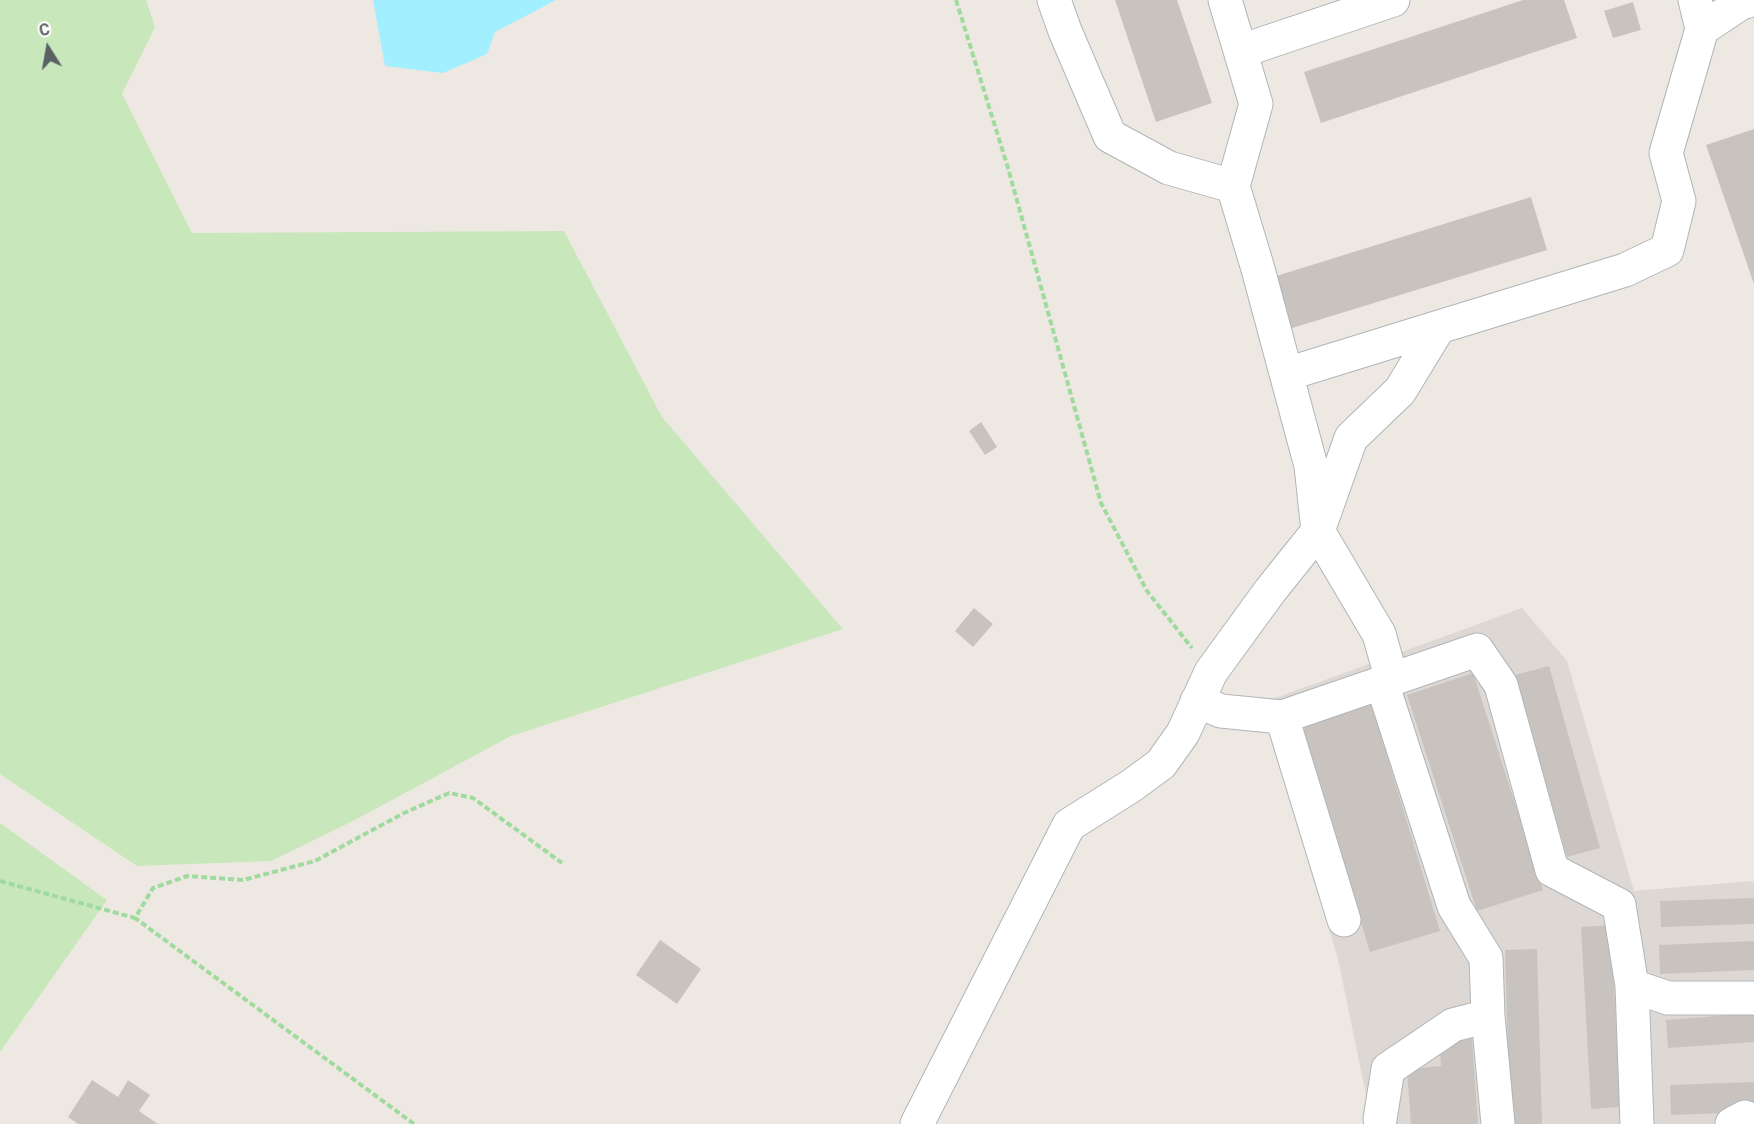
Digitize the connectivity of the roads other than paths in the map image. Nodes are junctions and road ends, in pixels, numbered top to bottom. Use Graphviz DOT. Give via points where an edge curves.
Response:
graph roads {
  1 [pos="1054,0"];
  2 [pos="1225,0"];
  3 [pos="1393,0"];
  4 [pos="1746,2"];
  5 [pos="1698,14"];
  6 [pos="1241,51"];
  7 [pos="1233,186"];
  8 [pos="1439,327"];
  9 [pos="1287,374"];
  10 [pos="1318,531"];
  11 [pos="1387,681"];
  12 [pos="1197,701"];
  13 [pos="1282,717"];
  14 [pos="1344,920"];
  15 [pos="1632,986"];
  16 [pos="1754,998"];
  17 [pos="1488,1016"];
  18 [pos="1380,1119"];
  19 [pos="1754,1121"];
  20 [pos="919,1122"];
  21 [pos="1498,1124"];
  22 [pos="1637,1124"];
  23 [pos="1732,1124"];
  1 -- 7 [label="street" via="1110,136 1169,168"];
  2 -- 6 [label="street"];
  3 -- 6 [label="street"];
  4 -- 5 [label="street"];
  5 -- 8 [label="street" via="1666,153 1680,201 1667,250 1625,270"];
  6 -- 7 [label="street" via="1256,104"];
  7 -- 9 [label="street"];
  8 -- 9 [label="street"];
  8 -- 10 [label="street" via="1400,391 1351,438"];
  9 -- 10 [label="street" via="1311,466"];
  10 -- 11 [label="street" via="1379,634"];
  10 -- 12 [label="street" via="1211,672"];
  11 -- 13 [label="street"];
  11 -- 15 [label="street" via="1477,650 1501,685 1552,870 1619,904"];
  11 -- 17 [label="street" via="1454,906 1486,958"];
  12 -- 13 [label="street" via="1221,711"];
  12 -- 20 [label="street" via="1183,733 1161,764 1069,825"];
  13 -- 14 [label="street"];
  15 -- 16 [label="street" via="1668,998"];
  15 -- 22 [label="street"];
  17 -- 18 [label="street" via="1453,1025 1388,1070"];
  17 -- 21 [label="street"];
  19 -- 23 [label="street" via="1745,1117"];
}
